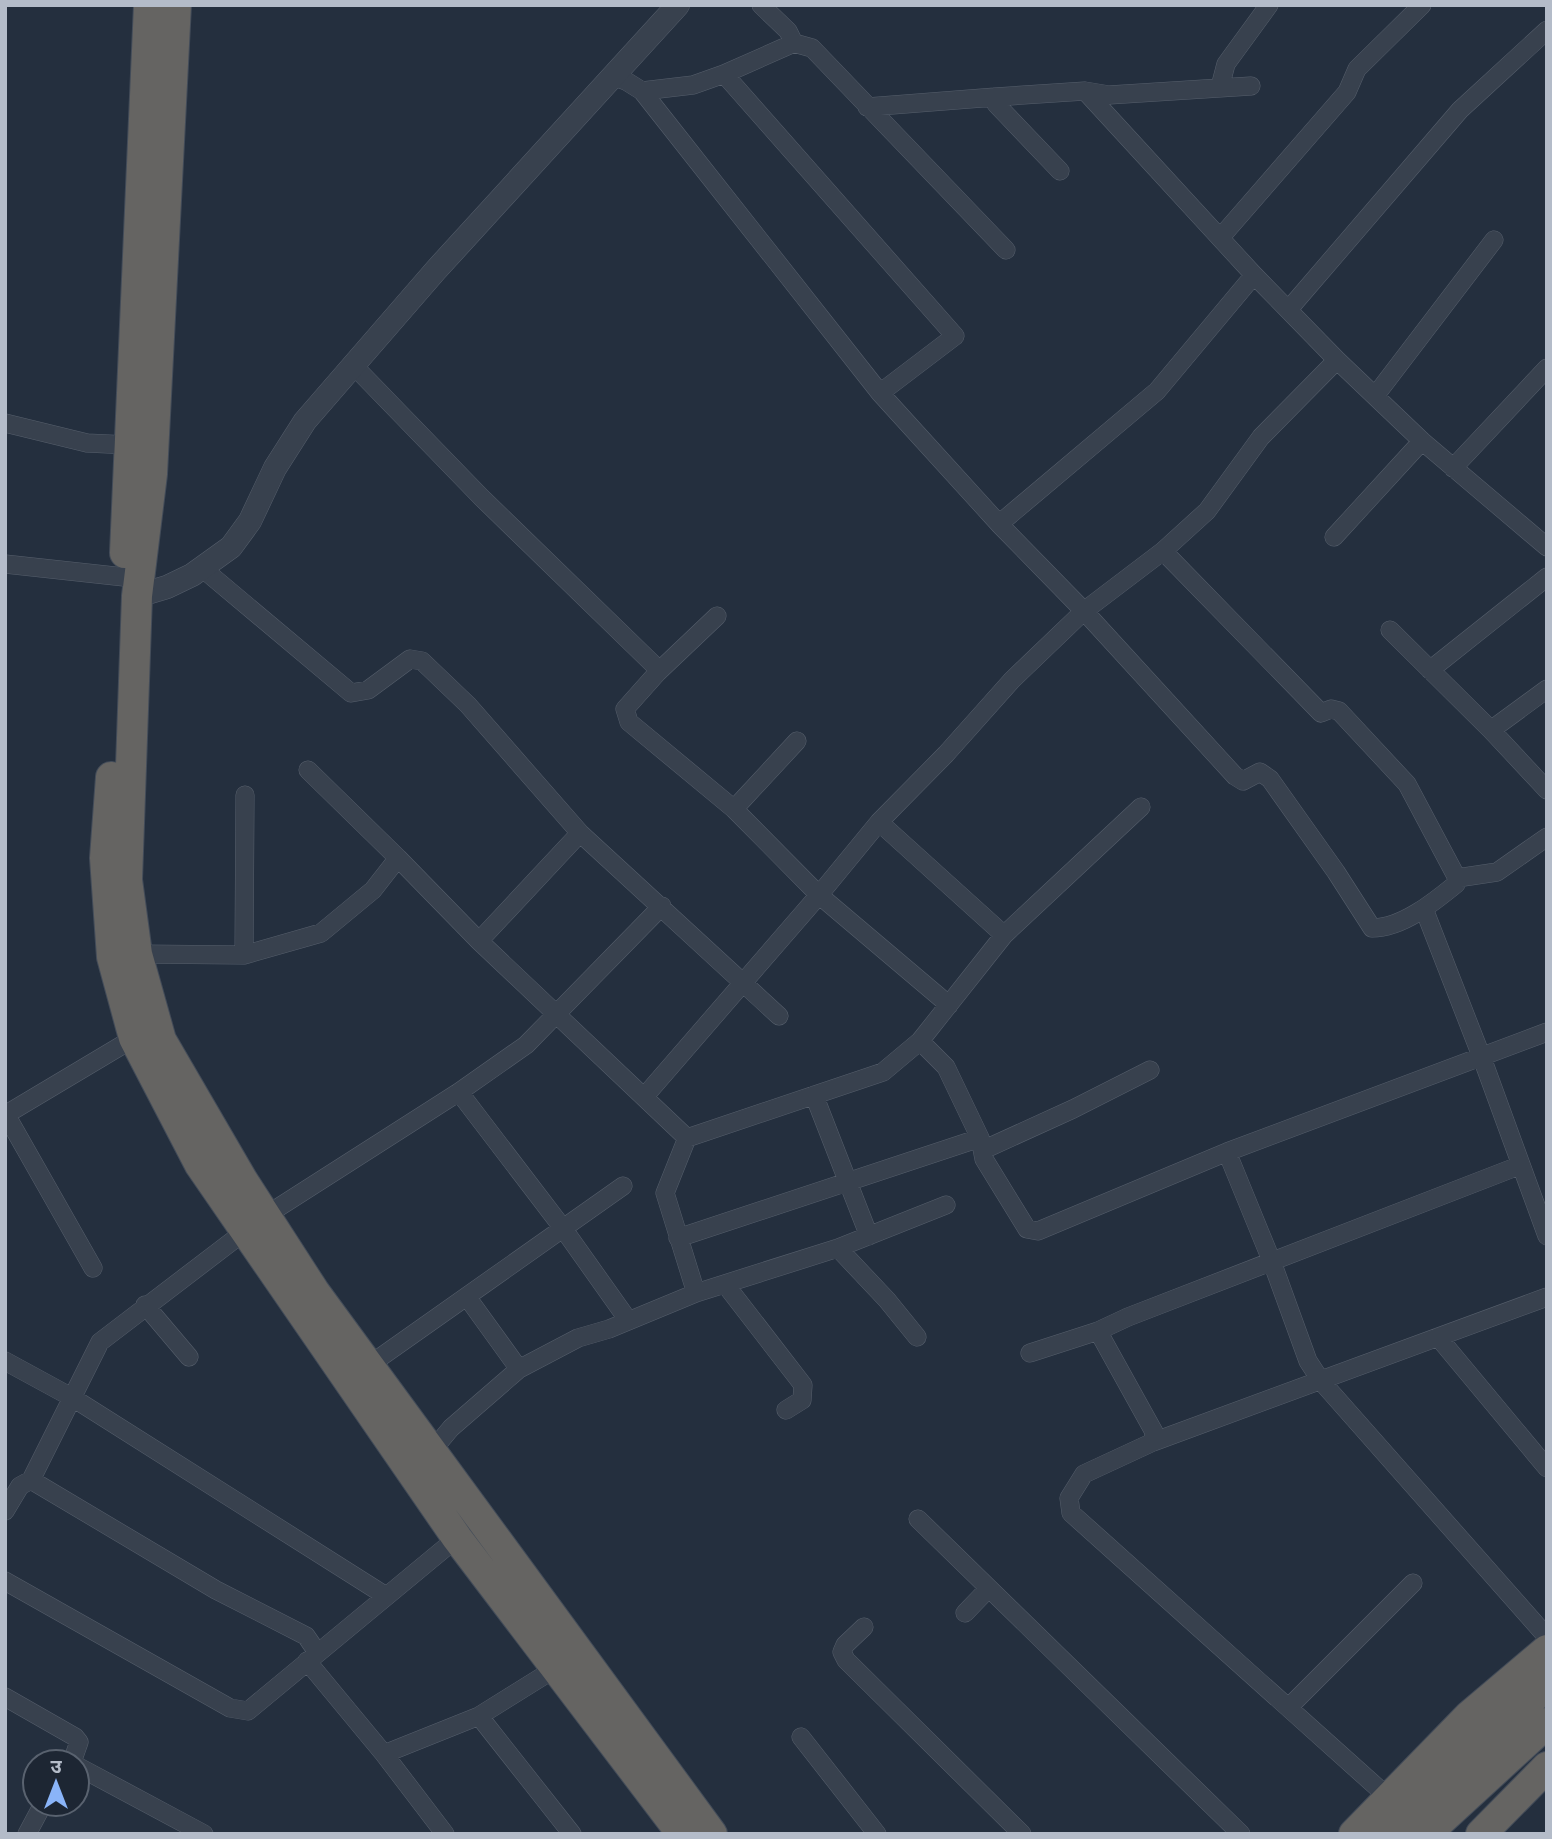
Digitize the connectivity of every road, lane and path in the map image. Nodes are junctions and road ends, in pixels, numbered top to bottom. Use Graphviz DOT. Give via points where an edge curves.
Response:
graph roads {
  1 [pos="149,5"];
  2 [pos="176,5"];
  3 [pos="678,5"];
  4 [pos="761,5"];
  5 [pos="1269,5"];
  6 [pos="1422,5"];
  7 [pos="1547,30"];
  8 [pos="794,43"];
  9 [pos="724,74"];
  10 [pos="612,76"];
  11 [pos="1251,86"];
  12 [pos="1220,87"];
  13 [pos="642,91"];
  14 [pos="1085,91"];
  15 [pos="995,97"];
  16 [pos="867,107"];
  17 [pos="1060,172"];
  18 [pos="1220,238"];
  19 [pos="1494,240"];
  20 [pos="1006,250"];
  21 [pos="1254,275"];
  22 [pos="1289,309"];
  23 [pos="1337,360"];
  24 [pos="354,366"];
  25 [pos="1547,368"];
  26 [pos="880,393"];
  27 [pos="1375,396"];
  28 [pos="5,424"];
  29 [pos="1422,441"];
  30 [pos="129,445"];
  31 [pos="1453,468"];
  32 [pos="999,524"];
  33 [pos="1334,537"];
  34 [pos="1547,547"];
  35 [pos="1163,551"];
  36 [pos="5,564"];
  37 [pos="202,568"];
  38 [pos="1547,577"];
  39 [pos="131,586"];
  40 [pos="1084,611"];
  41 [pos="717,615"];
  42 [pos="1390,630"];
  43 [pos="1430,670"];
  44 [pos="658,672"];
  45 [pos="1547,689"];
  46 [pos="1491,730"];
  47 [pos="797,741"];
  48 [pos="308,770"];
  49 [pos="1547,790"];
  50 [pos="246,795"];
  51 [pos="1141,807"];
  52 [pos="734,809"];
  53 [pos="878,822"];
  54 [pos="580,833"];
  55 [pos="1547,836"];
  56 [pos="398,858"];
  57 [pos="1457,878"];
  58 [pos="819,895"];
  59 [pos="662,906"];
  60 [pos="1424,909"];
  61 [pos="1004,935"];
  62 [pos="479,941"];
  63 [pos="137,954"];
  64 [pos="244,955"];
  65 [pos="743,981"];
  66 [pos="948,1005"];
  67 [pos="557,1016"];
  68 [pos="779,1016"];
  69 [pos="1547,1032"];
  70 [pos="134,1038"];
  71 [pos="920,1041"];
  72 [pos="1482,1058"];
  73 [pos="1150,1070"];
  74 [pos="459,1092"];
  75 [pos="814,1095"];
  76 [pos="644,1097"];
  77 [pos="6,1114"];
  78 [pos="687,1138"];
  79 [pos="981,1144"];
  80 [pos="1227,1152"];
  81 [pos="1521,1165"];
  82 [pos="849,1183"];
  83 [pos="623,1186"];
  84 [pos="946,1205"];
  85 [pos="255,1223"];
  86 [pos="562,1227"];
  87 [pos="869,1236"];
  88 [pos="1547,1236"];
  89 [pos="678,1238"];
  90 [pos="838,1248"];
  91 [pos="1272,1262"];
  92 [pos="93,1268"];
  93 [pos="725,1284"];
  94 [pos="696,1293"];
  95 [pos="467,1297"];
  96 [pos="1547,1297"];
  97 [pos="145,1305"];
  98 [pos="628,1320"];
  99 [pos="1098,1331"];
  100 [pos="1438,1336"];
  101 [pos="917,1337"];
  102 [pos="1030,1353"];
  103 [pos="189,1357"];
  104 [pos="5,1361"];
  105 [pos="368,1366"];
  106 [pos="519,1369"];
  107 [pos="1321,1381"];
  108 [pos="73,1398"];
  109 [pos="786,1410"];
  110 [pos="1153,1442"];
  111 [pos="431,1452"];
  112 [pos="1547,1468"];
  113 [pos="19,1481"];
  114 [pos="441,1490"];
  115 [pos="5,1511"];
  116 [pos="918,1519"];
  117 [pos="457,1538"];
  118 [pos="5,1581"];
  119 [pos="1413,1583"];
  120 [pos="989,1588"];
  121 [pos="386,1596"];
  122 [pos="965,1613"];
  123 [pos="864,1627"];
  124 [pos="1547,1637"];
  125 [pos="1547,1650"];
  126 [pos="312,1656"];
  127 [pos="556,1668"];
  128 [pos="1547,1685"];
  129 [pos="5,1697"];
  130 [pos="1289,1707"];
  131 [pos="479,1716"];
  132 [pos="1547,1723"];
  133 [pos="801,1737"];
  134 [pos="77,1748"];
  135 [pos="384,1754"];
  136 [pos="1547,1767"];
  137 [pos="91,1773"];
  138 [pos="1389,1798"];
  139 [pos="36,1818"];
  140 [pos="27,1834"];
  141 [pos="204,1834"];
  142 [pos="445,1834"];
  143 [pos="572,1834"];
  144 [pos="682,1834"];
  145 [pos="712,1834"];
  146 [pos="877,1834"];
  147 [pos="1021,1834"];
  148 [pos="1241,1834"];
  149 [pos="1354,1834"];
  150 [pos="1391,1834"];
  151 [pos="1426,1834"];
  152 [pos="1481,1834"];
  1 -- 30 [label="highway"];
  2 -- 39 [label="highway" via="152,474"];
  3 -- 10 [label="street"];
  4 -- 8 [label="street"];
  5 -- 12 [label="street" via="1226,64"];
  6 -- 18 [label="street" via="1357,69 1347,92"];
  7 -- 22 [label="street" via="1460,110"];
  8 -- 9 [label="street"];
  8 -- 16 [label="street" via="811,48"];
  9 -- 13 [label="street" via="693,85"];
  9 -- 26 [label="street" via="955,336"];
  10 -- 13 [label="street"];
  10 -- 24 [label="street"];
  11 -- 12 [label="street"];
  12 -- 14 [label="street" via="1109,95"];
  13 -- 26 [label="street"];
  14 -- 15 [label="street"];
  14 -- 18 [label="street"];
  15 -- 16 [label="street"];
  15 -- 17 [label="street" via="996,104"];
  16 -- 20 [label="street"];
  18 -- 21 [label="street"];
  19 -- 27 [label="street"];
  21 -- 22 [label="street"];
  21 -- 32 [label="street" via="1157,391"];
  22 -- 23 [label="street"];
  23 -- 27 [label="street"];
  23 -- 35 [label="street" via="1261,437 1207,511"];
  24 -- 37 [label="street" via="305,421 231,547"];
  24 -- 44 [label="street"];
  25 -- 31 [label="street"];
  26 -- 32 [label="street"];
  27 -- 29 [label="street"];
  28 -- 30 [label="street" via="87,443"];
  29 -- 31 [label="street"];
  29 -- 33 [label="street"];
  30 -- 39 [label="highway"];
  31 -- 34 [label="street"];
  32 -- 40 [label="street"];
  35 -- 40 [label="street"];
  35 -- 57 [label="street" via="1321,713 1339,711 1407,784"];
  36 -- 39 [label="street"];
  37 -- 39 [label="street" via="167,587"];
  37 -- 54 [label="street" via="351,693 368,690 410,659 422,661 468,705"];
  38 -- 43 [label="street"];
  39 -- 63 [label="highway" via="127,880"];
  39 -- 70 [label="highway" via="105,858 112,957"];
  40 -- 53 [label="street"];
  40 -- 60 [label="street" via="1236,776 1243,781 1260,772 1269,779 1372,928"];
  41 -- 44 [label="street"];
  42 -- 43 [label="street"];
  43 -- 46 [label="street"];
  44 -- 52 [label="street" via="625,709 629,722"];
  45 -- 46 [label="street"];
  46 -- 49 [label="street"];
  47 -- 52 [label="street"];
  48 -- 56 [label="street"];
  50 -- 64 [label="street"];
  51 -- 61 [label="street"];
  52 -- 58 [label="street"];
  53 -- 58 [label="street"];
  53 -- 61 [label="street"];
  54 -- 59 [label="street"];
  54 -- 62 [label="street"];
  55 -- 57 [label="street" via="1497,872"];
  56 -- 62 [label="street"];
  56 -- 64 [label="street" via="373,890 321,933"];
  57 -- 60 [label="street" via="1456,884"];
  58 -- 65 [label="street"];
  58 -- 66 [label="street"];
  59 -- 65 [label="street"];
  59 -- 67 [label="street"];
  60 -- 72 [label="street"];
  61 -- 66 [label="street"];
  62 -- 67 [label="street"];
  63 -- 64 [label="street"];
  63 -- 85 [label="highway" via="161,1040"];
  65 -- 68 [label="street"];
  65 -- 76 [label="street"];
  66 -- 71 [label="street"];
  67 -- 74 [label="street" via="526,1045"];
  67 -- 76 [label="street"];
  69 -- 72 [label="street"];
  70 -- 77 [label="street"];
  70 -- 85 [label="highway" via="200,1165"];
  71 -- 75 [label="street" via="883,1072"];
  71 -- 79 [label="street" via="946,1067"];
  72 -- 80 [label="street"];
  72 -- 81 [label="street"];
  73 -- 79 [label="street" via="1073,1109"];
  74 -- 85 [label="street"];
  74 -- 86 [label="street"];
  75 -- 78 [label="street"];
  75 -- 82 [label="street"];
  76 -- 78 [label="street"];
  77 -- 92 [label="street"];
  78 -- 89 [label="street" via="665,1193"];
  79 -- 80 [label="street" via="984,1159 1027,1229 1038,1231"];
  79 -- 82 [label="street"];
  80 -- 91 [label="street"];
  81 -- 88 [label="street"];
  81 -- 91 [label="street"];
  82 -- 87 [label="street"];
  82 -- 89 [label="street"];
  83 -- 86 [label="street"];
  84 -- 87 [label="street"];
  85 -- 97 [label="street"];
  85 -- 105 [label="highway" via="314,1291"];
  85 -- 114 [label="highway"];
  86 -- 95 [label="street"];
  86 -- 98 [label="street"];
  87 -- 90 [label="street"];
  89 -- 94 [label="street"];
  90 -- 93 [label="street"];
  90 -- 101 [label="street"];
  91 -- 99 [label="street"];
  91 -- 107 [label="street" via="1308,1361"];
  93 -- 94 [label="street"];
  93 -- 109 [label="street" via="803,1385 802,1400"];
  94 -- 98 [label="street"];
  95 -- 105 [label="street"];
  95 -- 106 [label="street"];
  96 -- 100 [label="street"];
  97 -- 103 [label="street"];
  97 -- 108 [label="street" via="100,1342"];
  98 -- 106 [label="street" via="578,1338"];
  99 -- 102 [label="street"];
  99 -- 110 [label="street" via="1154,1432"];
  100 -- 107 [label="street"];
  100 -- 112 [label="street"];
  104 -- 108 [label="street"];
  105 -- 111 [label="highway"];
  106 -- 111 [label="street" via="450,1428"];
  107 -- 110 [label="street"];
  107 -- 124 [label="street"];
  108 -- 113 [label="street"];
  108 -- 121 [label="street"];
  110 -- 130 [label="street" via="1084,1474 1069,1498 1071,1513"];
  111 -- 114 [label="highway"];
  113 -- 115 [label="street"];
  113 -- 126 [label="street" via="306,1636"];
  114 -- 117 [label="highway"];
  114 -- 145 [label="highway"];
  116 -- 120 [label="street"];
  117 -- 121 [label="street"];
  117 -- 127 [label="highway"];
  118 -- 126 [label="street" via="239,1711 248,1711"];
  119 -- 130 [label="street"];
  120 -- 122 [label="street"];
  120 -- 148 [label="street"];
  121 -- 126 [label="street"];
  123 -- 147 [label="street" via="845,1645 846,1660"];
  125 -- 138 [label="highway" via="1469,1716"];
  126 -- 135 [label="street"];
  127 -- 131 [label="street"];
  127 -- 144 [label="highway"];
  128 -- 150 [label="highway"];
  129 -- 134 [label="street" via="75,1737"];
  130 -- 138 [label="street"];
  131 -- 135 [label="street"];
  131 -- 143 [label="street"];
  132 -- 151 [label="highway"];
  133 -- 146 [label="street"];
  135 -- 142 [label="street"];
  136 -- 152 [label="highway"];
  137 -- 141 [label="street"];
  138 -- 149 [label="highway"];
  139 -- 140 [label="street"];
}
